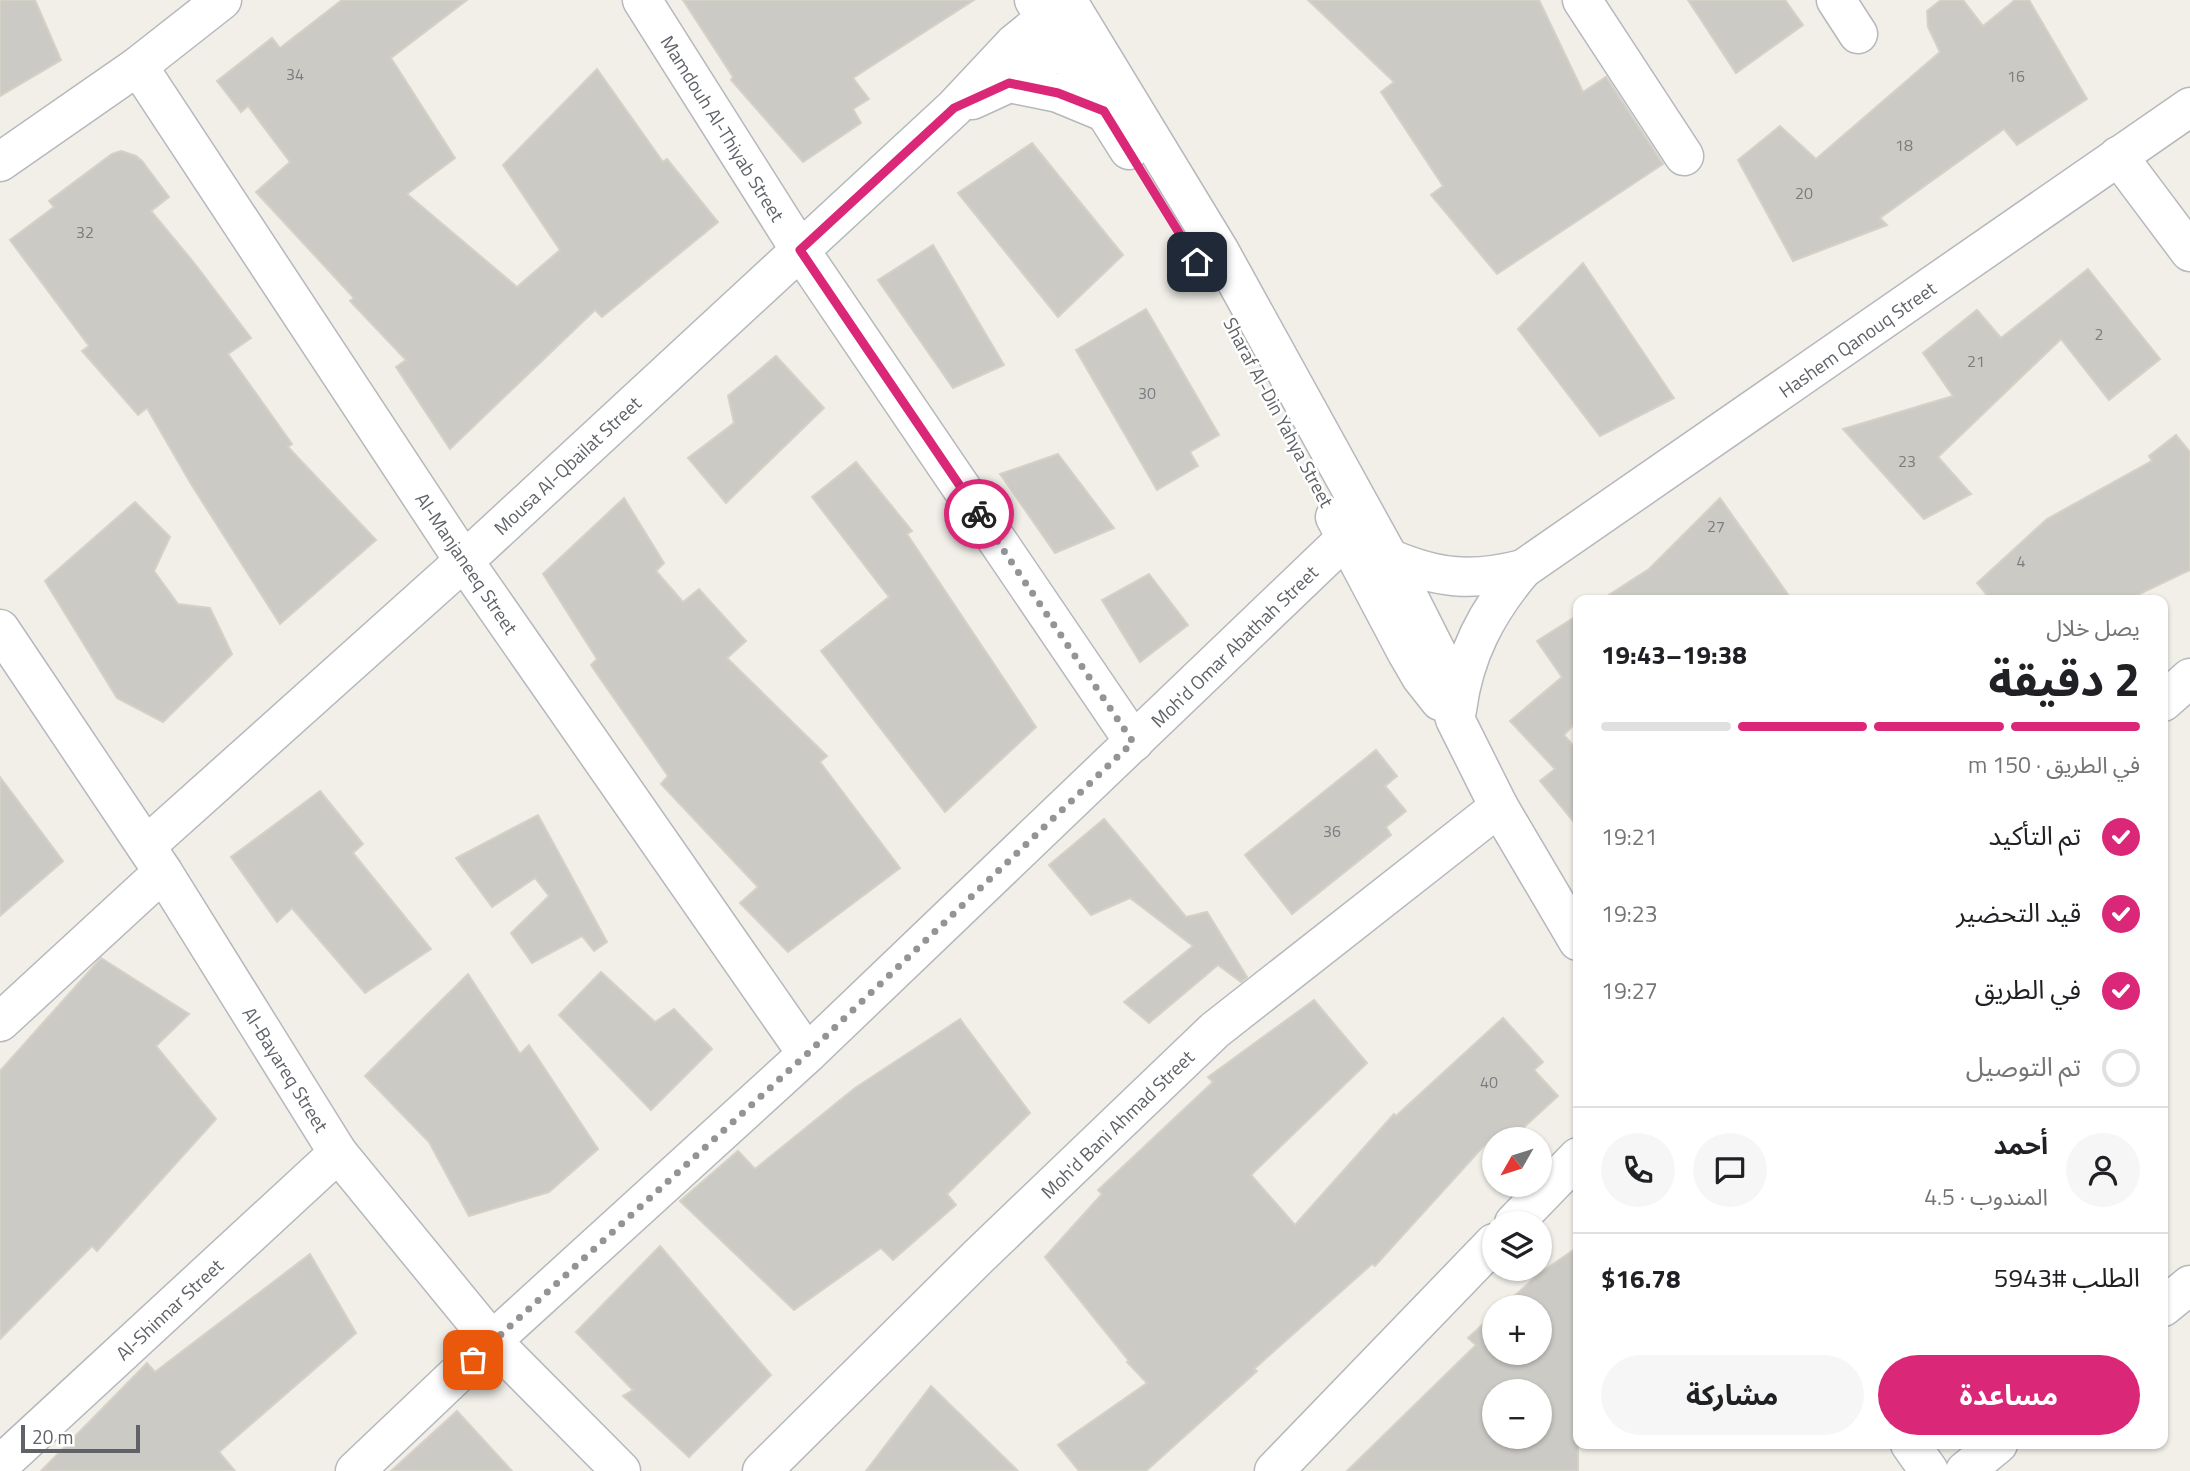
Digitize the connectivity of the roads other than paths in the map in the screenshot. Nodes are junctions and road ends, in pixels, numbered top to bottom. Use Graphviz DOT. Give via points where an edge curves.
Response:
graph roads {
  1 [pos="222,0"];
  2 [pos="642,0"];
  3 [pos="1010,0"];
  4 [pos="1582,0"];
  5 [pos="1836,0"];
  6 [pos="1060,16"];
  7 [pos="1858,34"];
  8 [pos="138,66"];
  9 [pos="1000,74"];
  10 [pos="2190,107"];
  11 [pos="1104,111"];
  12 [pos="45,130"];
  13 [pos="0,141"];
  14 [pos="1684,156"];
  15 [pos="2118,156"];
  16 [pos="0,162"];
  17 [pos="800,250"];
  18 [pos="2190,252"];
  19 [pos="1306,432"];
  20 [pos="1346,538"];
  21 [pos="1389,558"];
  22 [pos="464,561"];
  23 [pos="1523,569"];
  24 [pos="1412,633"];
  25 [pos="1478,633"];
  26 [pos="6,654"];
  27 [pos="2190,678"];
  28 [pos="2168,698"];
  29 [pos="1455,719"];
  30 [pos="1133,742"];
  31 [pos="1499,807"];
  32 [pos="154,859"];
  33 [pos="1573,933"];
  34 [pos="0,1022"];
  35 [pos="807,1054"];
  36 [pos="338,1153"];
  37 [pos="1573,1162"];
  38 [pos="1526,1211"];
  39 [pos="1482,1255"];
  40 [pos="2190,1285"];
  41 [pos="2168,1303"];
  42 [pos="492,1341"];
  43 [pos="1913,1449"];
  44 [pos="1992,1449"];
  45 [pos="0,1465"];
  46 [pos="355,1471"];
  47 [pos="621,1471"];
  48 [pos="762,1471"];
  49 [pos="1274,1471"];
  50 [pos="1928,1471"];
  51 [pos="1965,1471"];
  1 -- 8 [label="street"];
  2 -- 17 [label="street, Mamdouh Al-Thiyab Street"];
  3 -- 9 [label="street" via="1001,40"];
  4 -- 14 [label="street"];
  5 -- 7 [label="street"];
  6 -- 9 [label="street, Mousa Al-Qbailat Street"];
  6 -- 11 [label="street, Sharaf Al-Din Yahya Street"];
  6 -- 19 [label="street, Sharaf Al-Din Yahya Street" via="1219,250"];
  8 -- 12 [label="street"];
  8 -- 22 [label="street, Al-Manjaneeq Street"];
  9 -- 11 [label="street"];
  9 -- 17 [label="street, Mousa Al-Qbailat Street" via="954,108"];
  10 -- 15 [label="street, Hashem Qanouq Street"];
  11 -- 19 [label="street, Sharaf Al-Din Yahya Street"];
  12 -- 13 [label="street"];
  12 -- 16 [label="street"];
  15 -- 18 [label="street"];
  15 -- 23 [label="street, Hashem Qanouq Street"];
  17 -- 22 [label="street, Mousa Al-Qbailat Street"];
  17 -- 30 [label="street, Mamdouh Al-Thiyab Street"];
  19 -- 20 [label="street, Sharaf Al-Din Yahya Street"];
  19 -- 21 [label="street, Sharaf Al-Din Yahya Street"];
  20 -- 24 [label="street, Sharaf Al-Din Yahya Street"];
  20 -- 30 [label="street, Moh'd Omar Abathah Street"];
  21 -- 23 [label="street, Hashem Qanouq Street" via="1455,577 1497,576"];
  21 -- 24 [label="street, Sharaf Al-Din Yahya Street"];
  22 -- 32 [label="street, Mousa Al-Qbailat Street"];
  22 -- 35 [label="street, Al-Manjaneeq Street"];
  23 -- 25 [label="street, Hashem Qanouq Street"];
  24 -- 25 [label="street" via="1462,637"];
  24 -- 29 [label="street, Sharaf Al-Din Yahya Street" via="1421,677"];
  25 -- 29 [label="street, Hashem Qanouq Street"];
  26 -- 32 [label="street, Al-Bayareq Street"];
  27 -- 28 [label="street"];
  29 -- 31 [label="street, Sharaf Al-Din Yahya Street"];
  30 -- 35 [label="street, Moh'd Omar Abathah Street"];
  31 -- 33 [label="street, Sharaf Al-Din Yahya Street"];
  31 -- 48 [label="street, Moh'd Bani Ahmad Street" via="1215,1030"];
  32 -- 34 [label="street, Mousa Al-Qbailat Street"];
  32 -- 36 [label="street, Al-Bayareq Street"];
  35 -- 42 [label="street, Moh'd Omar Abathah Street"];
  36 -- 42 [label="street, Al-Bayareq Street"];
  36 -- 45 [label="street, Al-Shinnar Street"];
  37 -- 38 [label="street"];
  39 -- 49 [label="street"];
  40 -- 41 [label="street"];
  42 -- 46 [label="street, Moh'd Omar Abathah Street"];
  42 -- 47 [label="street, Al-Bayareq Street"];
  43 -- 50 [label="street"];
  44 -- 51 [label="street"];
}
